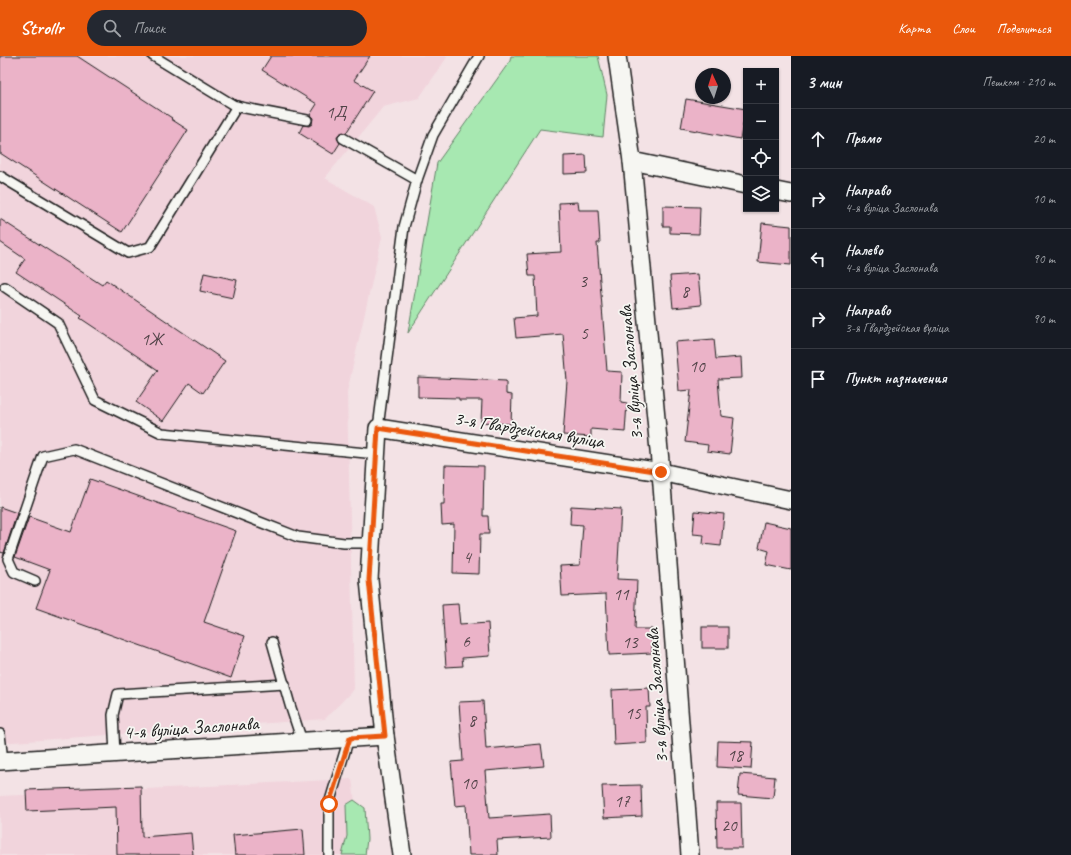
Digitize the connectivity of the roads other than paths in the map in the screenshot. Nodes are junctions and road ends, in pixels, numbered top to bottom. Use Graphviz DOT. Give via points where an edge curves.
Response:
graph roads {
  1 [pos="153,56"];
  2 [pos="478,56"];
  3 [pos="617,56"];
  4 [pos="237,106"];
  5 [pos="307,120"];
  6 [pos="343,138"];
  7 [pos="632,161"];
  8 [pos="0,176"];
  9 [pos="417,180"];
  10 [pos="743,184"];
  11 [pos="779,192"];
  12 [pos="791,194"];
  13 [pos="5,287"];
  14 [pos="378,428"];
  15 [pos="376,454"];
  16 [pos="661,472"];
  17 [pos="791,500"];
  18 [pos="371,543"];
  19 [pos="35,581"];
  20 [pos="272,642"];
  21 [pos="285,684"];
  22 [pos="0,734"];
  23 [pos="385,736"];
  24 [pos="350,738"];
  25 [pos="302,741"];
  26 [pos="115,754"];
  27 [pos="2,761"];
  28 [pos="329,855"];
  29 [pos="402,855"];
  30 [pos="690,855"];
  1 -- 4 [label="lane"];
  2 -- 9 [label="lane" via="433,135"];
  3 -- 7 [label="street, 3-я вуліца Заслонава"];
  4 -- 5 [label="lane"];
  4 -- 8 [label="lane" via="150,247 128,253"];
  6 -- 9 [label="lane"];
  7 -- 10 [label="street"];
  7 -- 16 [label="street, 3-я вуліца Заслонава"];
  9 -- 14 [label="lane" via="404,227"];
  11 -- 12 [label="street"];
  13 -- 15 [label="lane" via="58,323 95,400 162,433"];
  14 -- 15 [label="street"];
  14 -- 16 [label="street, 3-я Гвардзейская вуліца"];
  15 -- 18 [label="street"];
  16 -- 17 [label="street, 3-я Гвардзейская вуліца"];
  16 -- 30 [label="street, 3-я вуліца Заслонава"];
  18 -- 19 [label="lane" via="344,543 298,537 74,449 43,456 8,559 14,572"];
  18 -- 23 [label="street" via="369,580"];
  20 -- 21 [label="lane"];
  21 -- 25 [label="lane"];
  21 -- 26 [label="lane" via="118,694 113,715"];
  22 -- 27 [label="lane"];
  23 -- 24 [label="street, 4-я вуліца Заслонава"];
  23 -- 29 [label="street"];
  24 -- 25 [label="street, 4-я вуліца Заслонава"];
  24 -- 28 [label="lane" via="329,804"];
  25 -- 26 [label="street, 4-я вуліца Заслонава"];
  26 -- 27 [label="street, 4-я вуліца Заслонава"];
}
